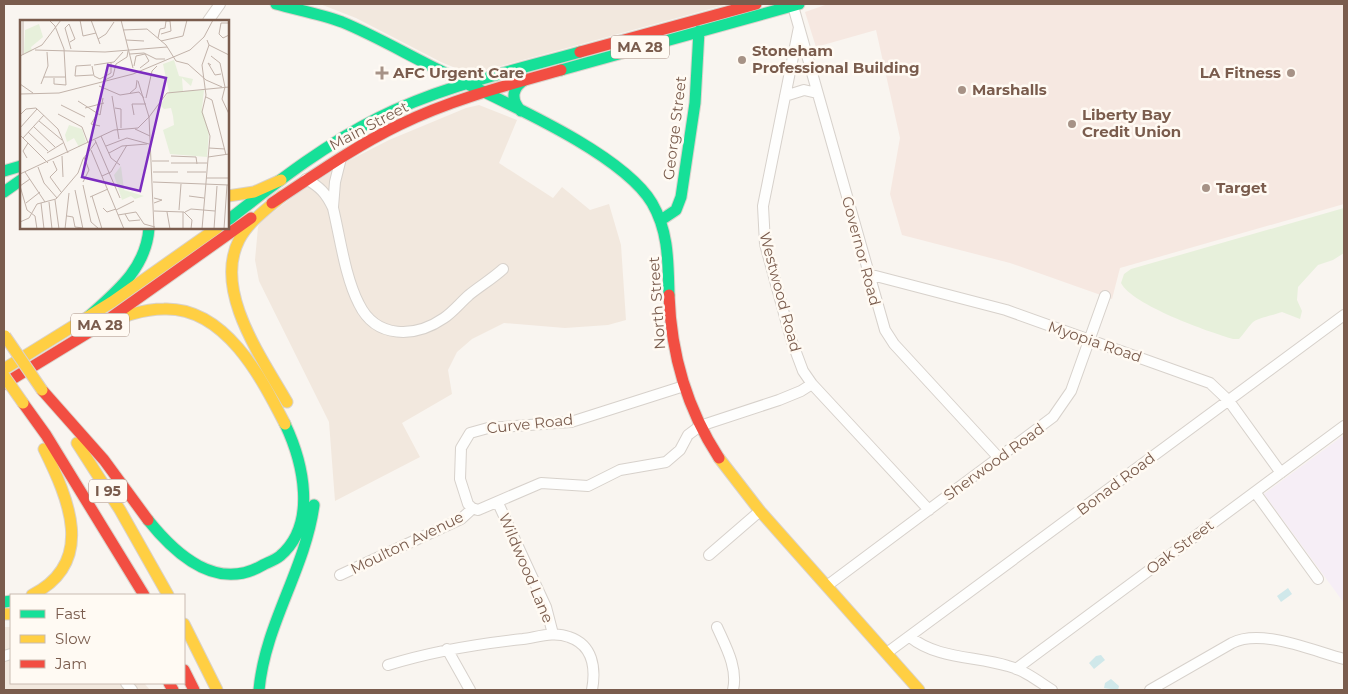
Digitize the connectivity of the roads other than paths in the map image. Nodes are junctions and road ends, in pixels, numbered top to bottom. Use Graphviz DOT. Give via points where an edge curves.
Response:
graph roads {
  1 [pos="220,4"];
  2 [pos="276,4"];
  3 [pos="756,4"];
  4 [pos="796,5"];
  5 [pos="209,20"];
  6 [pos="798,27"];
  7 [pos="698,31"];
  8 [pos="528,79"];
  9 [pos="464,84"];
  10 [pos="481,92"];
  11 [pos="817,93"];
  12 [pos="784,96"];
  13 [pos="521,111"];
  14 [pos="341,158"];
  15 [pos="20,166"];
  16 [pos="4,171"];
  17 [pos="281,180"];
  18 [pos="306,180"];
  19 [pos="20,181"];
  20 [pos="4,192"];
  21 [pos="229,196"];
  22 [pos="282,196"];
  23 [pos="333,208"];
  24 [pos="229,219"];
  25 [pos="661,220"];
  26 [pos="149,229"];
  27 [pos="216,229"];
  28 [pos="503,270"];
  29 [pos="868,274"];
  30 [pos="1105,296"];
  31 [pos="1344,315"];
  32 [pos="88,317"];
  33 [pos="98,326"];
  34 [pos="4,335"];
  35 [pos="1090,340"];
  36 [pos="4,369"];
  37 [pos="4,376"];
  38 [pos="4,384"];
  39 [pos="812,384"];
  40 [pos="684,386"];
  41 [pos="42,390"];
  42 [pos="1229,401"];
  43 [pos="23,403"];
  44 [pos="293,413"];
  45 [pos="700,426"];
  46 [pos="1344,426"];
  47 [pos="300,430"];
  48 [pos="999,458"];
  49 [pos="1281,473"];
  50 [pos="1255,492"];
  51 [pos="498,503"];
  52 [pos="472,508"];
  53 [pos="929,510"];
  54 [pos="760,511"];
  55 [pos="709,555"];
  56 [pos="340,575"];
  57 [pos="1318,579"];
  58 [pos="828,585"];
  59 [pos="34,594"];
  60 [pos="143,594"];
  61 [pos="167,594"];
  62 [pos="185,626"];
  63 [pos="717,627"];
  64 [pos="553,634"];
  65 [pos="910,637"];
  66 [pos="447,649"];
  67 [pos="888,652"];
  68 [pos="1344,659"];
  69 [pos="388,665"];
  70 [pos="1016,669"];
  71 [pos="185,672"];
  72 [pos="194,690"];
  73 [pos="217,690"];
  74 [pos="259,690"];
  75 [pos="470,690"];
  76 [pos="592,690"];
  77 [pos="733,690"];
  78 [pos="919,690"];
  79 [pos="1052,690"];
  80 [pos="1150,690"];
  1 -- 5 [label="street"];
  2 -- 9 [label="main road, North Street" via="341,22"];
  3 -- 9 [label="main road, Main Street / MA 28"];
  4 -- 6 [label="street, Governor Road"];
  4 -- 7 [label="main road, Main Street / MA 28"];
  6 -- 11 [label="street, Governor Road"];
  6 -- 12 [label="street, Westwood Road"];
  7 -- 8 [label="main road, Main Street / MA 28"];
  7 -- 25 [label="main road, George Street" via="695,103 681,198 674,212"];
  8 -- 10 [label="main road, Main Street / MA 28"];
  8 -- 13 [label="main road" via="517,84 513,91 514,101"];
  9 -- 10 [label="main road, North Street"];
  9 -- 17 [label="main road, Main Street / MA 28" via="387,113 344,137"];
  10 -- 13 [label="main road, North Street"];
  10 -- 14 [label="main road, Main Street / MA 28" via="399,125"];
  11 -- 12 [label="street" via="804,90"];
  11 -- 29 [label="street, Governor Road"];
  12 -- 39 [label="street, Westwood Road" via="763,206 763,234 795,353"];
  13 -- 25 [label="main road, North Street" via="583,144 626,174 645,192"];
  14 -- 18 [label="main road, Main Street / MA 28"];
  14 -- 23 [label="street"];
  15 -- 16 [label="main road"];
  17 -- 21 [label="main road" via="254,192"];
  17 -- 24 [label="main road, Main Street / MA 28"];
  18 -- 22 [label="main road, Main Street / MA 28"];
  18 -- 23 [label="street" via="324,191"];
  19 -- 20 [label="main road"];
  22 -- 33 [label="main road, Main Street / MA 28"];
  22 -- 44 [label="main road" via="252,221 238,242 230,279 236,302"];
  23 -- 28 [label="street" via="357,300 368,318 386,330 409,333 432,326"];
  25 -- 40 [label="main road, North Street" via="668,248 672,333"];
  26 -- 32 [label="main road" via="147,247 137,269"];
  27 -- 32 [label="main road, MA 28"];
  29 -- 35 [label="street, Myopia Road" via="981,302"];
  29 -- 48 [label="street, Governor Road" via="880,320 890,340"];
  30 -- 35 [label="street, Sherwood Road"];
  31 -- 42 [label="street, Bonad Road"];
  32 -- 36 [label="main road, MA 28"];
  33 -- 38 [label="main road, Main Street / MA 28"];
  33 -- 41 [label="main road" via="149,310 177,310 218,327 238,348 278,408 302,471 300,523 285,550 264,567 240,575 213,573 188,561 166,541 111,468"];
  34 -- 41 [label="main road, I 95, bridge"];
  35 -- 42 [label="street, Myopia Road" via="1204,380"];
  35 -- 48 [label="street, Sherwood Road" via="1071,391 1059,411"];
  37 -- 43 [label="main road, I 95, bridge"];
  39 -- 45 [label="street" via="779,400"];
  39 -- 53 [label="street, Westwood Road"];
  40 -- 45 [label="main road, North Street"];
  40 -- 52 [label="street, Curve Road" via="571,422 472,432 463,443 460,464 463,492"];
  41 -- 61 [label="main road, I 95" via="120,510"];
  42 -- 49 [label="street, Myopia Road"];
  42 -- 65 [label="street, Bonad Road"];
  43 -- 59 [label="main road" via="65,493 73,524 71,548 64,566 52,582"];
  43 -- 60 [label="main road, I 95"];
  45 -- 51 [label="street" via="688,435 677,455 666,462 620,470 588,486 538,484"];
  45 -- 54 [label="main road, North Street" via="723,465"];
  46 -- 49 [label="street, Oak Street"];
  47 -- 74 [label="main road" via="313,474 312,523 296,576 268,641 260,670"];
  48 -- 53 [label="street, Sherwood Road"];
  49 -- 50 [label="street, Oak Street"];
  50 -- 57 [label="street"];
  50 -- 70 [label="street, Oak Street"];
  51 -- 52 [label="street" via="478,510"];
  51 -- 64 [label="street, Wildwood Lane" via="546,607"];
  52 -- 56 [label="street, Moulton Avenue" via="462,519"];
  53 -- 58 [label="street, Sherwood Road"];
  54 -- 55 [label="street"];
  54 -- 58 [label="main road, North Street"];
  58 -- 67 [label="main road, North Street"];
  62 -- 73 [label="main road"];
  63 -- 77 [label="street" via="732,662"];
  64 -- 66 [label="street"];
  64 -- 76 [label="street" via="569,637 588,651 594,665"];
  65 -- 67 [label="street, Bonad Road"];
  65 -- 70 [label="street" via="928,649"];
  66 -- 69 [label="street"];
  66 -- 75 [label="street"];
  67 -- 78 [label="main road, North Street"];
  68 -- 80 [label="street" via="1267,639 1247,638 1232,643"];
  70 -- 79 [label="street"];
  71 -- 72 [label="main road"];
}
